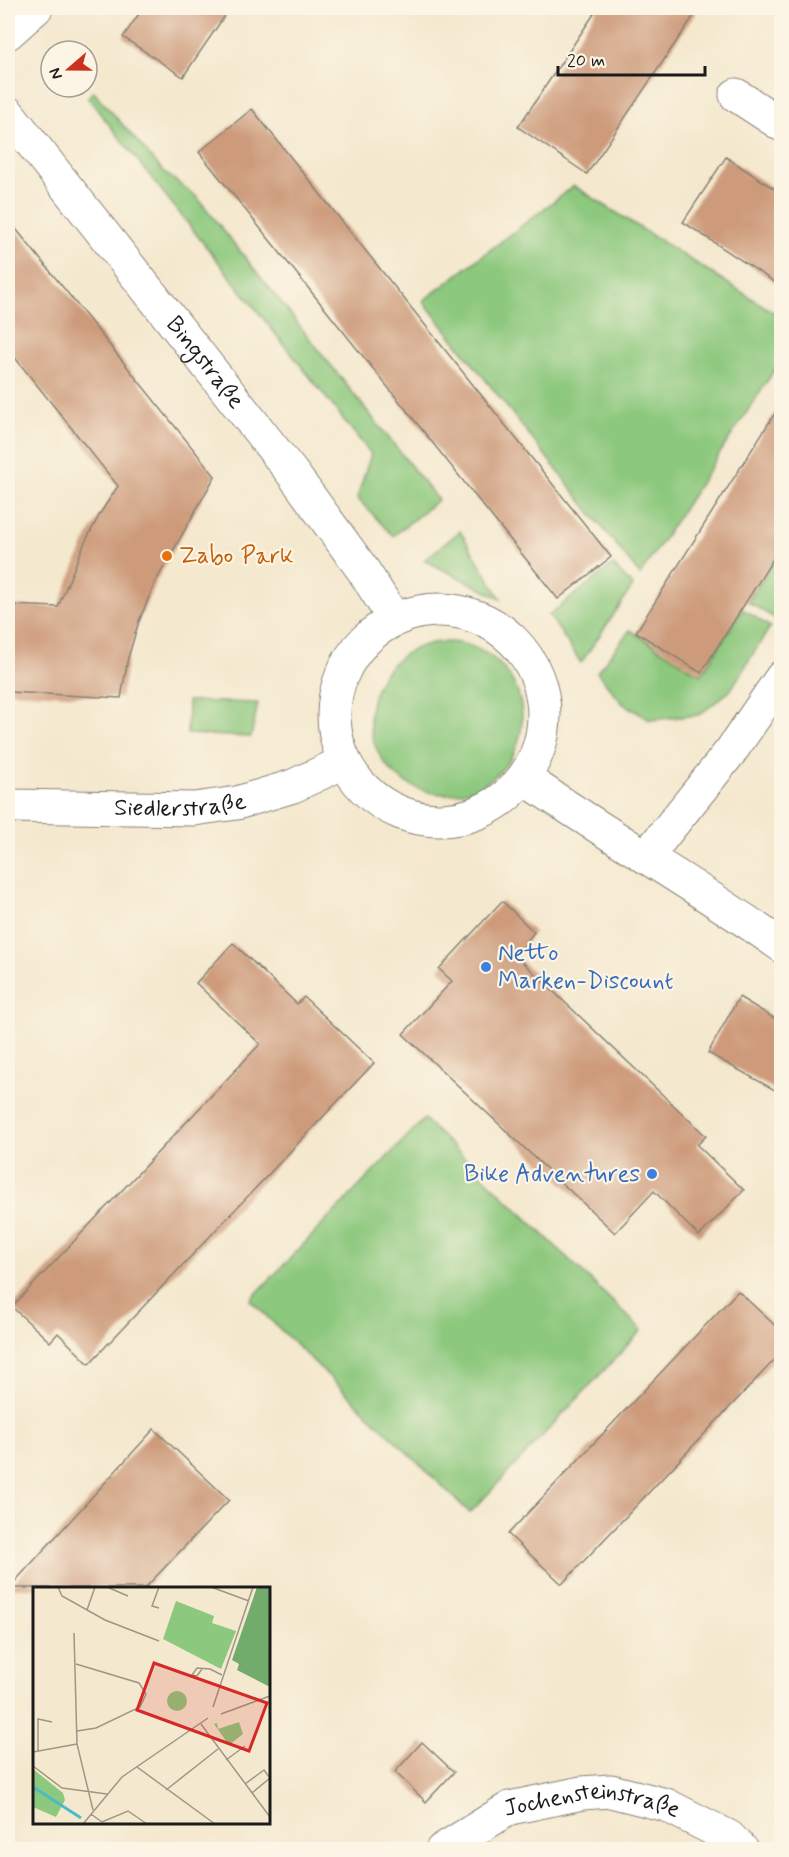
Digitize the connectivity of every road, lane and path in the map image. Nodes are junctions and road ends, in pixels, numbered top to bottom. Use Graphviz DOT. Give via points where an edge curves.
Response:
graph roads {
  1 [pos="36,8"];
  2 [pos="8,33"];
  3 [pos="736,95"];
  4 [pos="8,113"];
  5 [pos="782,124"];
  6 [pos="393,617"];
  7 [pos="782,677"];
  8 [pos="344,762"];
  9 [pos="524,778"];
  10 [pos="8,806"];
  11 [pos="646,857"];
  12 [pos="782,946"];
  13 [pos="442,1850"];
  14 [pos="742,1850"];
  1 -- 2 [label="street"];
  3 -- 5 [label="street"];
  4 -- 6 [label="street, Bingstraße" via="293,474"];
  6 -- 8 [label="street" via="372,631 350,657 337,687 333,720"];
  6 -- 9 [label="street" via="434,609 467,613 498,627 522,650 538,678 545,711 541,744"];
  7 -- 11 [label="street" via="731,751"];
  8 -- 9 [label="street" via="359,787 383,806 416,819 451,821 481,813 507,797"];
  8 -- 10 [label="street, Siedlerstraße" via="293,786 237,803 194,809"];
  9 -- 11 [label="street"];
  11 -- 12 [label="street"];
  13 -- 14 [label="street, Jochensteinstraße" via="510,1808 611,1791 666,1805 729,1837"];
}
